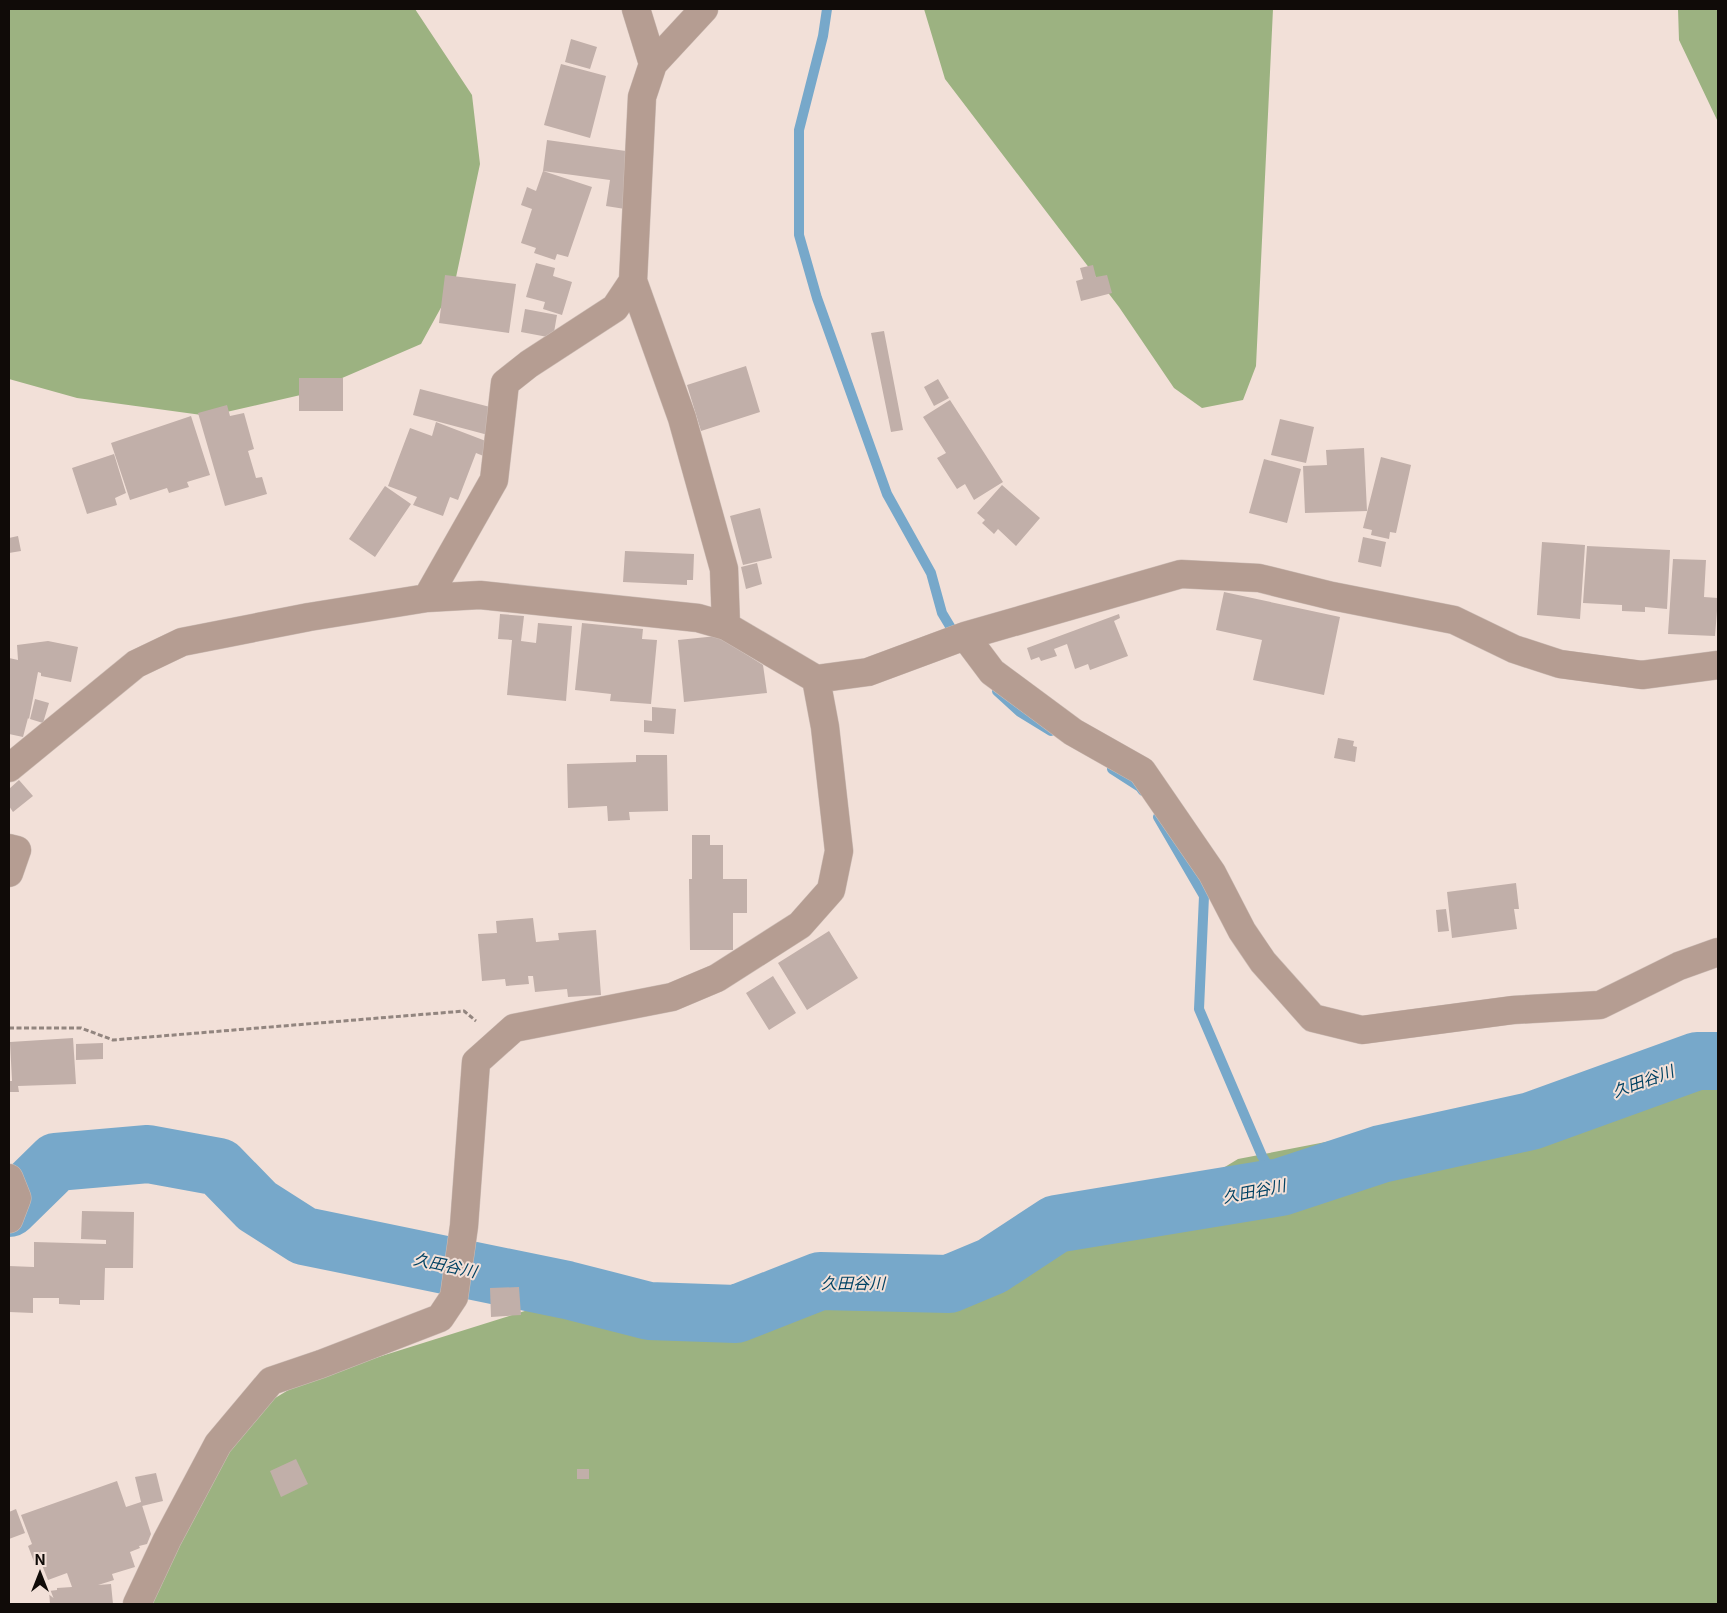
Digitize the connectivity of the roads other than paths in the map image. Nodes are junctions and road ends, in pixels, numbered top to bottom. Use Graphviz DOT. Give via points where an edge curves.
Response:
graph roads {
  1 [pos="636,9"];
  2 [pos="704,9"];
  3 [pos="653,64"];
  4 [pos="633,281"];
  5 [pos="427,598"];
  6 [pos="726,626"];
  7 [pos="965,636"];
  8 [pos="1718,665"];
  9 [pos="816,679"];
  10 [pos="9,768"];
  11 [pos="9,848"];
  12 [pos="9,873"];
  13 [pos="1718,952"];
  14 [pos="9,1178"];
  15 [pos="9,1219"];
  16 [pos="137,1604"];
  1 -- 3 [label="street"];
  2 -- 3 [label="street"];
  3 -- 4 [label="street" via="642,97"];
  4 -- 5 [label="street" via="615,308 505,383 494,480"];
  4 -- 6 [label="street" via="682,418 724,569"];
  5 -- 6 [label="street" via="480,595 698,618"];
  5 -- 10 [label="street" via="182,642 136,664"];
  6 -- 9 [label="street"];
  7 -- 8 [label="street" via="1181,574 1259,578 1454,620 1514,649 1560,664 1642,675"];
  7 -- 9 [label="street" via="868,672"];
  7 -- 13 [label="street" via="992,672 1074,732 1142,771 1212,873 1242,931 1263,962 1313,1018 1362,1030 1513,1010 1600,1006 1679,966"];
  9 -- 16 [label="street" via="825,727 839,851 831,890 800,925 717,978 672,997 514,1028 476,1062 464,1226 454,1297 440,1318 271,1381 218,1444"];
  11 -- 12 [label="street" via="17,850"];
  14 -- 15 [label="street" via="17,1198"];
}
